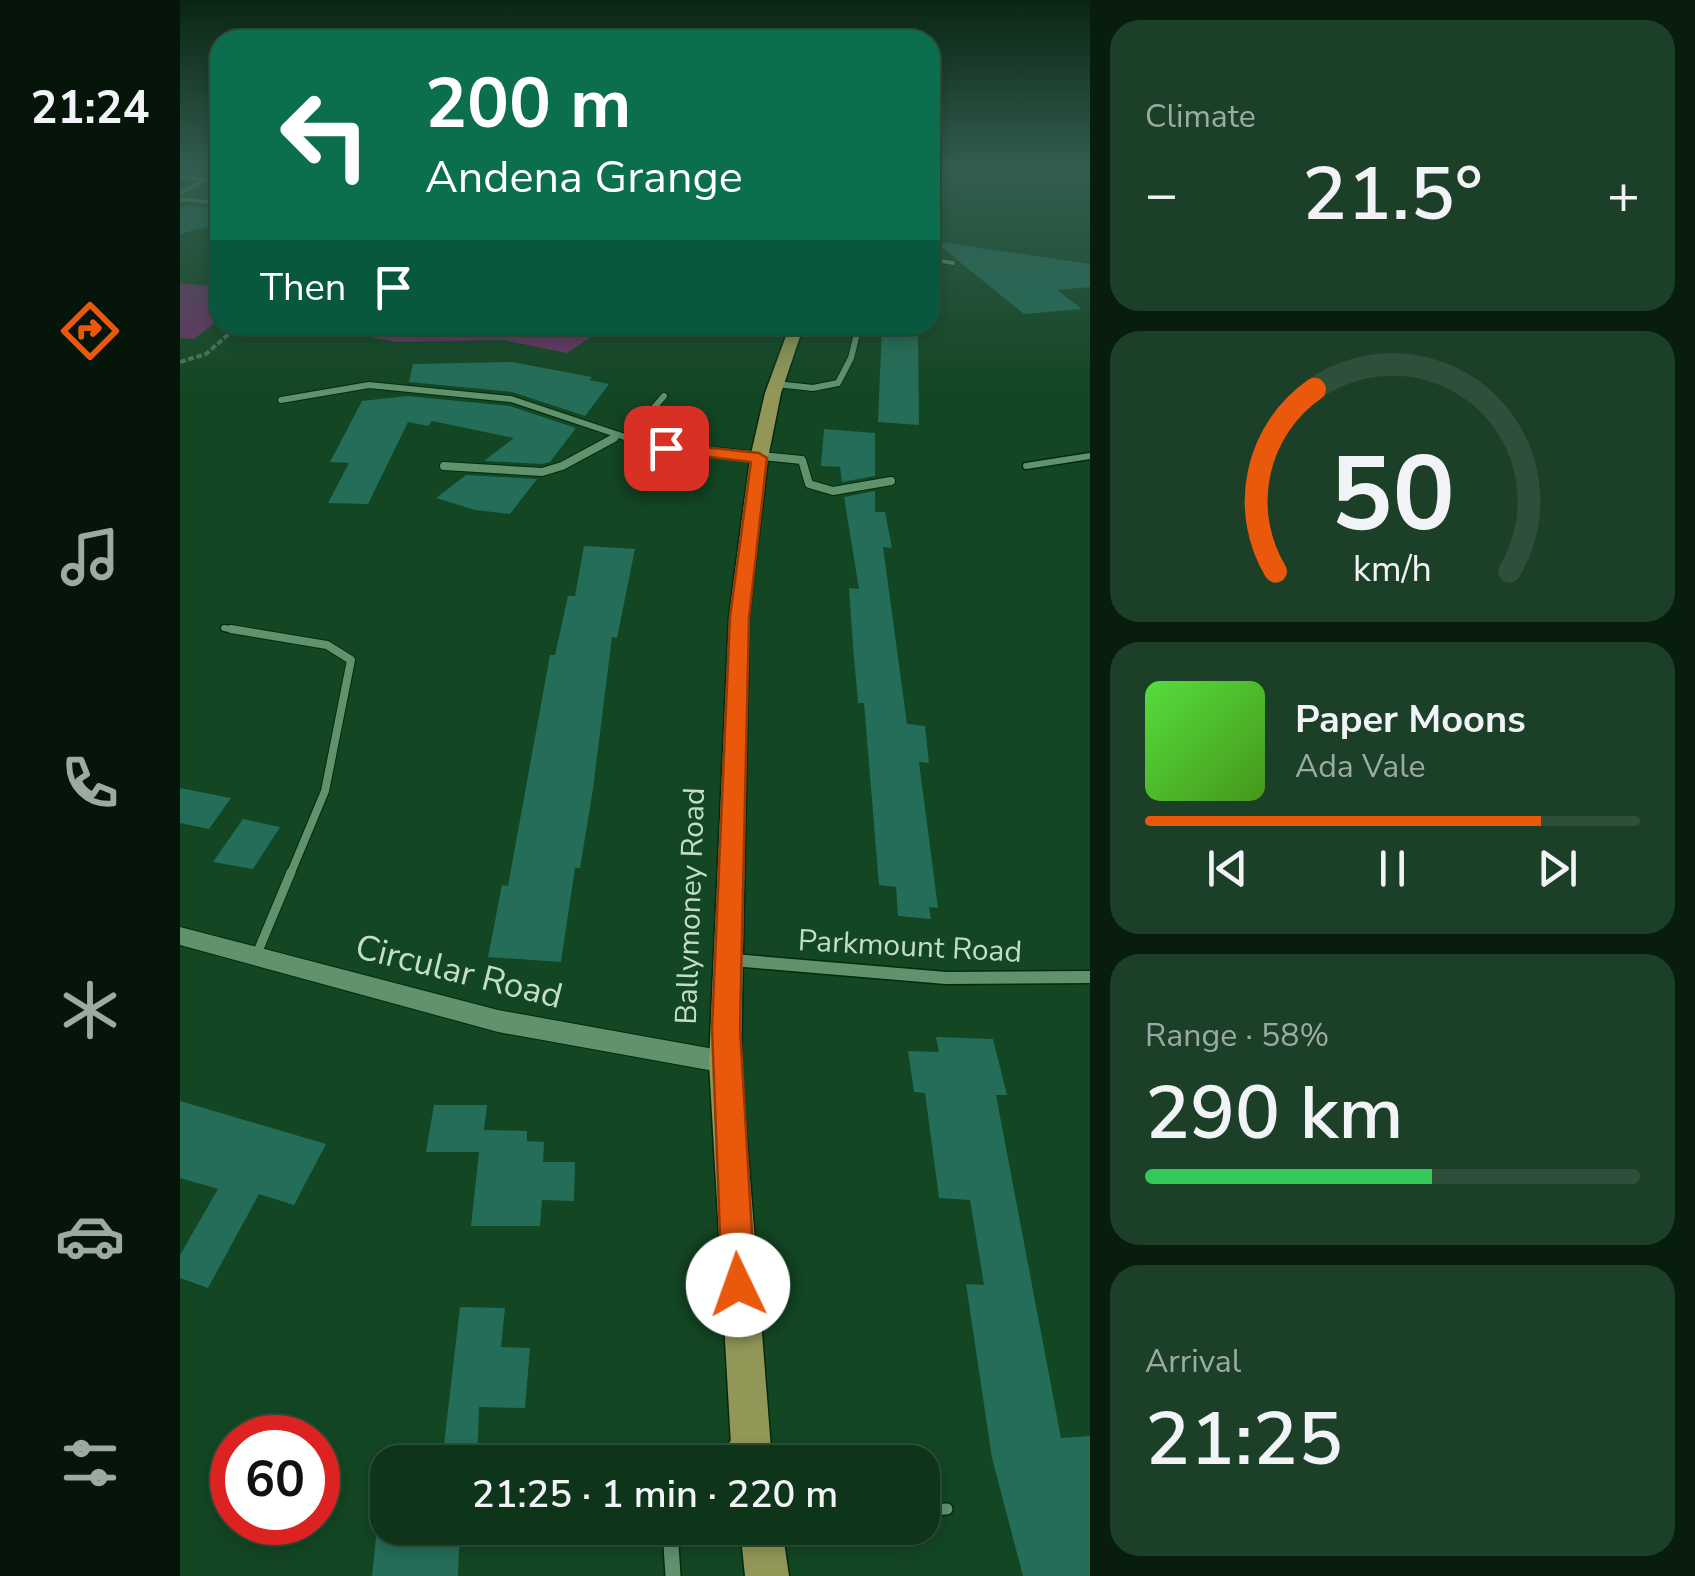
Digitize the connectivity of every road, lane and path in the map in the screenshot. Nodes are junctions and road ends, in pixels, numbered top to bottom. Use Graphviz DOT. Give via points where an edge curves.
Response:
graph roads {
  1 [pos="940,261"];
  2 [pos="953,263"];
  3 [pos="228,335"];
  4 [pos="793,335"];
  5 [pos="857,335"];
  6 [pos="180,362"];
  7 [pos="776,384"];
  8 [pos="664,396"];
  9 [pos="281,400"];
  10 [pos="617,436"];
  11 [pos="627,439"];
  12 [pos="1090,456"];
  13 [pos="759,458"];
  14 [pos="444,466"];
  15 [pos="1026,466"];
  16 [pos="891,481"];
  17 [pos="224,628"];
  18 [pos="180,936"];
  19 [pos="256,956"];
  20 [pos="728,960"];
  21 [pos="1090,977"];
  22 [pos="725,1062"];
  23 [pos="748,1434"];
  24 [pos="737,1445"];
  25 [pos="750,1445"];
  26 [pos="940,1509"];
  27 [pos="947,1509"];
  28 [pos="671,1545"];
  29 [pos="763,1545"];
  30 [pos="672,1576"];
  31 [pos="766,1576"];
  1 -- 2 [label="lane"];
  3 -- 6 [label="path" via="206,354"];
  4 -- 7 [label="main road, Ballymoney Road"];
  5 -- 7 [label="street" via="838,382 820,388"];
  7 -- 13 [label="main road, Ballymoney Road"];
  8 -- 11 [label="street"];
  9 -- 10 [label="street" via="369,385 511,398"];
  10 -- 11 [label="street"];
  10 -- 14 [label="street" via="542,472"];
  11 -- 13 [label="street"];
  12 -- 15 [label="lane"];
  13 -- 16 [label="street" via="802,461 809,484 822,490"];
  13 -- 20 [label="main road, Ballymoney Road" via="740,617"];
  17 -- 19 [label="lane" via="327,645 351,660 324,790"];
  18 -- 19 [label="street, Circular Road"];
  19 -- 22 [label="street, Circular Road" via="498,1021"];
  20 -- 21 [label="street, Parkmount Road" via="946,978"];
  20 -- 22 [label="main road, Ballymoney Road"];
  22 -- 23 [label="main road, Ballymoney Road"];
  23 -- 24 [label="street"];
  23 -- 25 [label="main road, Ballymoney Road"];
  26 -- 27 [label="lane"];
  28 -- 30 [label="street"];
  29 -- 31 [label="main road"];
}
